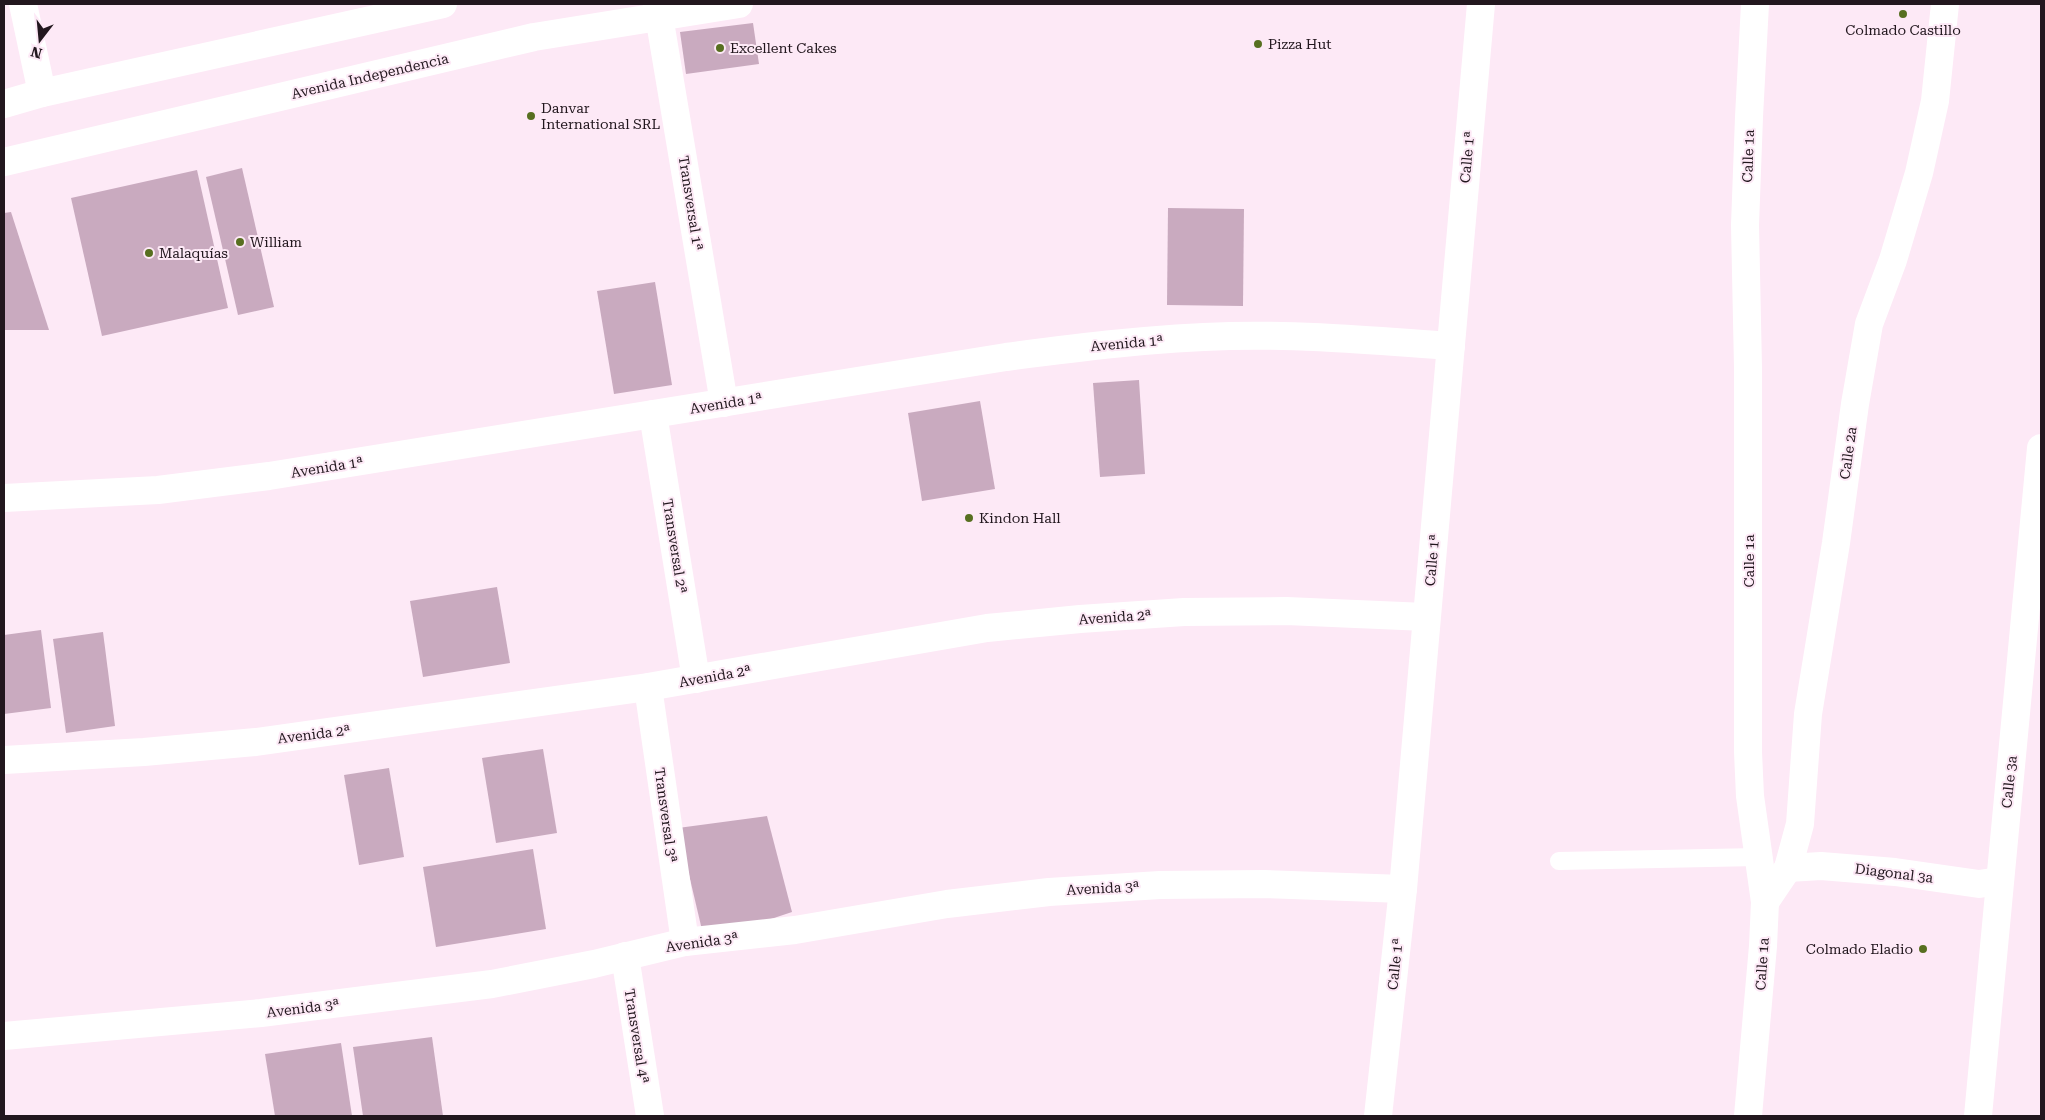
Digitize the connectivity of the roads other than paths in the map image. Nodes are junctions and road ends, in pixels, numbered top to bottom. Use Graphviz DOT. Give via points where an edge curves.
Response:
graph roads {
  1 [pos="23,4"];
  2 [pos="443,4"];
  3 [pos="739,4"];
  4 [pos="1481,4"];
  5 [pos="1755,4"];
  6 [pos="1945,4"];
  7 [pos="658,10"];
  8 [pos="42,93"];
  9 [pos="4,104"];
  10 [pos="4,162"];
  11 [pos="1451,346"];
  12 [pos="724,403"];
  13 [pos="653,414"];
  14 [pos="2041,448"];
  15 [pos="4,498"];
  16 [pos="1426,617"];
  17 [pos="696,679"];
  18 [pos="648,687"];
  19 [pos="4,760"];
  20 [pos="1758,857"];
  21 [pos="1559,861"];
  22 [pos="1788,868"];
  23 [pos="1999,881"];
  24 [pos="1403,889"];
  25 [pos="1765,902"];
  26 [pos="685,942"];
  27 [pos="625,956"];
  28 [pos="4,1036"];
  29 [pos="650,1116"];
  30 [pos="1378,1116"];
  31 [pos="1748,1116"];
  32 [pos="1978,1116"];
  1 -- 8 [label="street"];
  2 -- 8 [label="street"];
  3 -- 7 [label="street, Avenida Independencia"];
  4 -- 11 [label="street, Calle 1ª"];
  5 -- 20 [label="street, Calle 1a" via="1745,225 1749,761"];
  6 -- 22 [label="street, Calle 2a" via="1935,101 1919,173 1893,260 1868,324 1808,714 1800,824"];
  7 -- 10 [label="street, Avenida Independencia"];
  7 -- 12 [label="street, Transversal 1ª"];
  8 -- 9 [label="street"];
  11 -- 12 [label="street, Avenida 1ª" via="1302,336 1159,339 1006,357"];
  11 -- 16 [label="street, Calle 1ª"];
  12 -- 13 [label="street, Avenida 1ª"];
  13 -- 15 [label="street, Avenida 1ª" via="269,476 158,490"];
  13 -- 17 [label="street, Transversal 2ª"];
  14 -- 23 [label="street, Calle 3a"];
  16 -- 17 [label="street, Avenida 2ª" via="1277,611 1184,612 1080,619 987,628"];
  16 -- 24 [label="street, Calle 1ª"];
  17 -- 18 [label="street, Avenida 2ª"];
  18 -- 19 [label="street, Avenida 2ª" via="256,742"];
  18 -- 26 [label="street, Transversal 3ª"];
  20 -- 21 [label="lane"];
  20 -- 25 [label="street, Calle 1a"];
  22 -- 23 [label="street, Diagonal 3a" via="1830,866 1979,884"];
  22 -- 25 [label="street, Calle 2a"];
  23 -- 32 [label="street, Calle 3a"];
  24 -- 26 [label="street, Avenida 3ª" via="1264,884 1160,885 1049,892 947,904 795,930"];
  24 -- 30 [label="street, Calle 1ª"];
  25 -- 31 [label="street, Calle 1a"];
  26 -- 27 [label="street, Avenida 3ª"];
  27 -- 28 [label="street, Avenida 3ª" via="492,984 375,1000 261,1014"];
  27 -- 29 [label="street, Transversal 4ª"];
}
